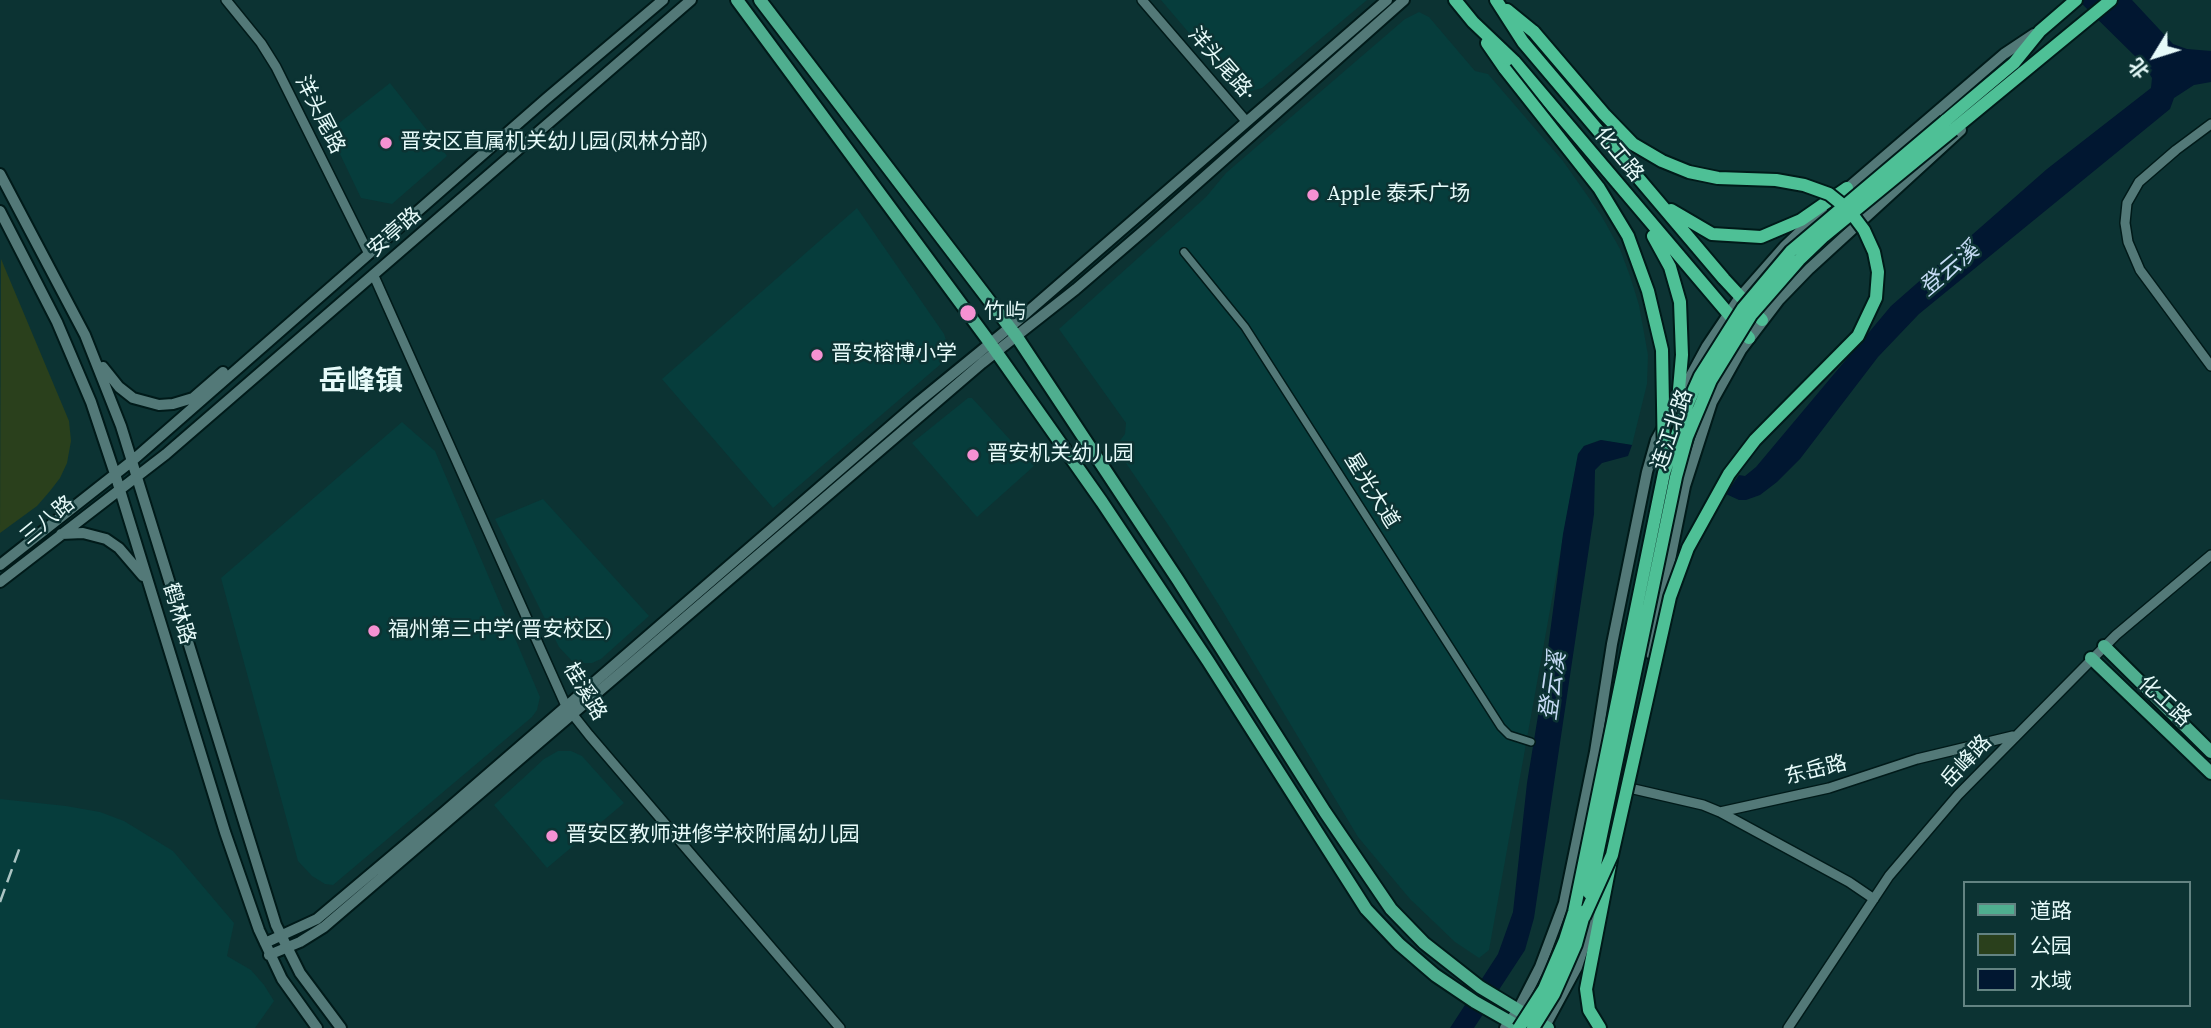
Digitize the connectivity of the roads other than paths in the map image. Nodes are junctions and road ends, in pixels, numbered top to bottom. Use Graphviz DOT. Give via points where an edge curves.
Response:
graph roads {
  1 [pos="226,0"];
  2 [pos="663,0"];
  3 [pos="691,0"];
  4 [pos="737,0"];
  5 [pos="760,0"];
  6 [pos="1142,0"];
  7 [pos="1387,0"];
  8 [pos="1404,0"];
  9 [pos="1455,0"];
  10 [pos="2076,0"];
  11 [pos="2111,0"];
  12 [pos="1498,2"];
  13 [pos="1473,22"];
  14 [pos="2040,31"];
  15 [pos="2011,82"];
  16 [pos="1246,121"];
  17 [pos="2211,124"];
  18 [pos="1949,125"];
  19 [pos="1606,170"];
  20 [pos="0,174"];
  21 [pos="1847,188"];
  22 [pos="1662,205"];
  23 [pos="0,211"];
  24 [pos="1184,252"];
  25 [pos="369,254"];
  26 [pos="374,276"];
  27 [pos="1740,297"];
  28 [pos="1728,314"];
  29 [pos="1762,320"];
  30 [pos="1013,333"];
  31 [pos="1749,338"];
  32 [pos="271,339"];
  33 [pos="993,348"];
  34 [pos="95,358"];
  35 [pos="2211,366"];
  36 [pos="1678,401"];
  37 [pos="132,461"];
  38 [pos="1664,472"];
  39 [pos="115,474"];
  40 [pos="136,477"];
  41 [pos="120,489"];
  42 [pos="61,534"];
  43 [pos="2211,555"];
  44 [pos="0,565"];
  45 [pos="0,582"];
  46 [pos="149,586"];
  47 [pos="2104,646"];
  48 [pos="2091,658"];
  49 [pos="569,710"];
  50 [pos="2015,736"];
  51 [pos="1531,742"];
  52 [pos="2211,752"];
  53 [pos="2211,773"];
  54 [pos="1625,786"];
  55 [pos="1720,813"];
  56 [pos="1612,855"];
  57 [pos="1874,899"];
  58 [pos="1584,917"];
  59 [pos="281,937"];
  60 [pos="265,943"];
  61 [pos="286,948"];
  62 [pos="269,955"];
  63 [pos="1518,1010"];
  64 [pos="1514,1026"];
  65 [pos="317,1028"];
  66 [pos="341,1028"];
  67 [pos="840,1028"];
  68 [pos="1543,1028"];
  69 [pos="1600,1028"];
  70 [pos="1788,1028"];
  1 -- 25 [label="street, 洋头尾路" via="276,67"];
  2 -- 25 [label="main road, 安亭路"];
  3 -- 26 [label="main road, 安亭路"];
  4 -- 33 [label="main road"];
  5 -- 30 [label="main road"];
  6 -- 16 [label="street, 洋头尾路·"];
  7 -- 16 [label="main road"];
  8 -- 30 [label="main road" via="1155,221"];
  9 -- 13 [label="highway, 化工路"];
  10 -- 14 [label="highway, 连江北路"];
  11 -- 15 [label="highway, 连江北路"];
  12 -- 22 [label="highway, 化工路" via="1523,42"];
  12 -- 56 [label="highway, bridge" via="1534,32 1633,144 1689,172 1776,180 1829,194 1864,230 1878,272 1876,298 1858,336 1755,440 1729,474 1688,548 1670,597"];
  13 -- 19 [label="highway, 化工路" via="1514,61"];
  13 -- 38 [label="highway, bridge" via="1599,188 1628,236 1648,290 1662,350"];
  14 -- 18 [label="highway, 连江北路" via="2014,63"];
  14 -- 21 [label="main road" via="2004,54"];
  15 -- 18 [label="highway, 连江北路"];
  15 -- 29 [label="main road" via="1809,269"];
  16 -- 30 [label="main road"];
  17 -- 35 [label="street" via="2139,182 2127,203 2125,223 2140,270"];
  18 -- 38 [label="highway, 连江北路, bridge" via="1816,228 1766,279 1700,376"];
  18 -- 58 [label="highway, 连江北路, bridge" via="1799,260 1751,315 1711,380 1676,477"];
  19 -- 28 [label="highway, 化工路"];
  19 -- 36 [label="highway" via="1659,245 1674,277 1682,325"];
  20 -- 34 [label="main road, 鹤林路"];
  21 -- 22 [label="highway" via="1801,220 1761,237 1712,234"];
  21 -- 27 [label="main road" via="1784,247"];
  22 -- 27 [label="highway, 化工路"];
  23 -- 39 [label="main road, 鹤林路" via="73,358"];
  24 -- 51 [label="street, 星光大道" via="1245,327 1502,727"];
  25 -- 32 [label="main road, 安亭路"];
  26 -- 40 [label="main road, 安亭路"];
  26 -- 49 [label="street, 桂溪路"];
  27 -- 28 [label="main road"];
  27 -- 29 [label="highway, 化工路"];
  28 -- 31 [label="highway, 化工路"];
  28 -- 36 [label="main road"];
  29 -- 31 [label="main road"];
  30 -- 33 [label="main road"];
  30 -- 63 [label="main road" via="1391,909 1480,987"];
  31 -- 54 [label="main road" via="1712,402 1685,486"];
  32 -- 34 [label="main road" via="255,346 193,398 166,405 133,398"];
  32 -- 37 [label="main road, 安亭路"];
  33 -- 49 [label="main road"];
  33 -- 64 [label="main road" via="1118,525 1366,909 1435,975"];
  34 -- 37 [label="main road, 鹤林路"];
  36 -- 63 [label="main road" via="1651,456 1563,903 1551,943"];
  37 -- 39 [label="main road, 安亭路"];
  37 -- 40 [label="main road, 鹤林路"];
  38 -- 64 [label="highway, 连江北路, bridge" via="1574,912 1548,980"];
  39 -- 41 [label="main road, 鹤林路"];
  39 -- 44 [label="main road, 三八路"];
  40 -- 41 [label="main road, 安亭路"];
  40 -- 59 [label="main road, 鹤林路"];
  41 -- 42 [label="main road, 三八路"];
  41 -- 46 [label="main road, 鹤林路"];
  42 -- 45 [label="main road, 三八路"];
  42 -- 46 [label="main road" via="91,535 114,544"];
  43 -- 47 [label="street, 岳峰路"];
  46 -- 60 [label="main road, 鹤林路" via="225,832"];
  47 -- 48 [label="street, 岳峰路"];
  47 -- 52 [label="main road, 化工路"];
  48 -- 50 [label="street, 岳峰路"];
  48 -- 53 [label="main road, 化工路"];
  49 -- 59 [label="main road" via="317,919"];
  49 -- 61 [label="main road" via="324,927"];
  49 -- 67 [label="street, 桂溪路"];
  50 -- 55 [label="street, 东岳路"];
  50 -- 57 [label="street, 岳峰路" via="1950,805"];
  54 -- 55 [label="street"];
  54 -- 68 [label="main road" via="1583,953"];
  55 -- 57 [label="street"];
  56 -- 58 [label="highway, bridge"];
  56 -- 69 [label="highway, bridge" via="1586,989 1589,1010"];
  57 -- 70 [label="street, 岳峰路"];
  58 -- 68 [label="highway, 连江北路, bridge"];
  59 -- 60 [label="main road"];
  59 -- 61 [label="main road, 鹤林路"];
  60 -- 62 [label="main road, 鹤林路"];
  61 -- 62 [label="main road"];
  61 -- 66 [label="main road, 鹤林路"];
  62 -- 65 [label="main road, 鹤林路"];
  63 -- 64 [label="main road"];
  63 -- 68 [label="main road"];
}
